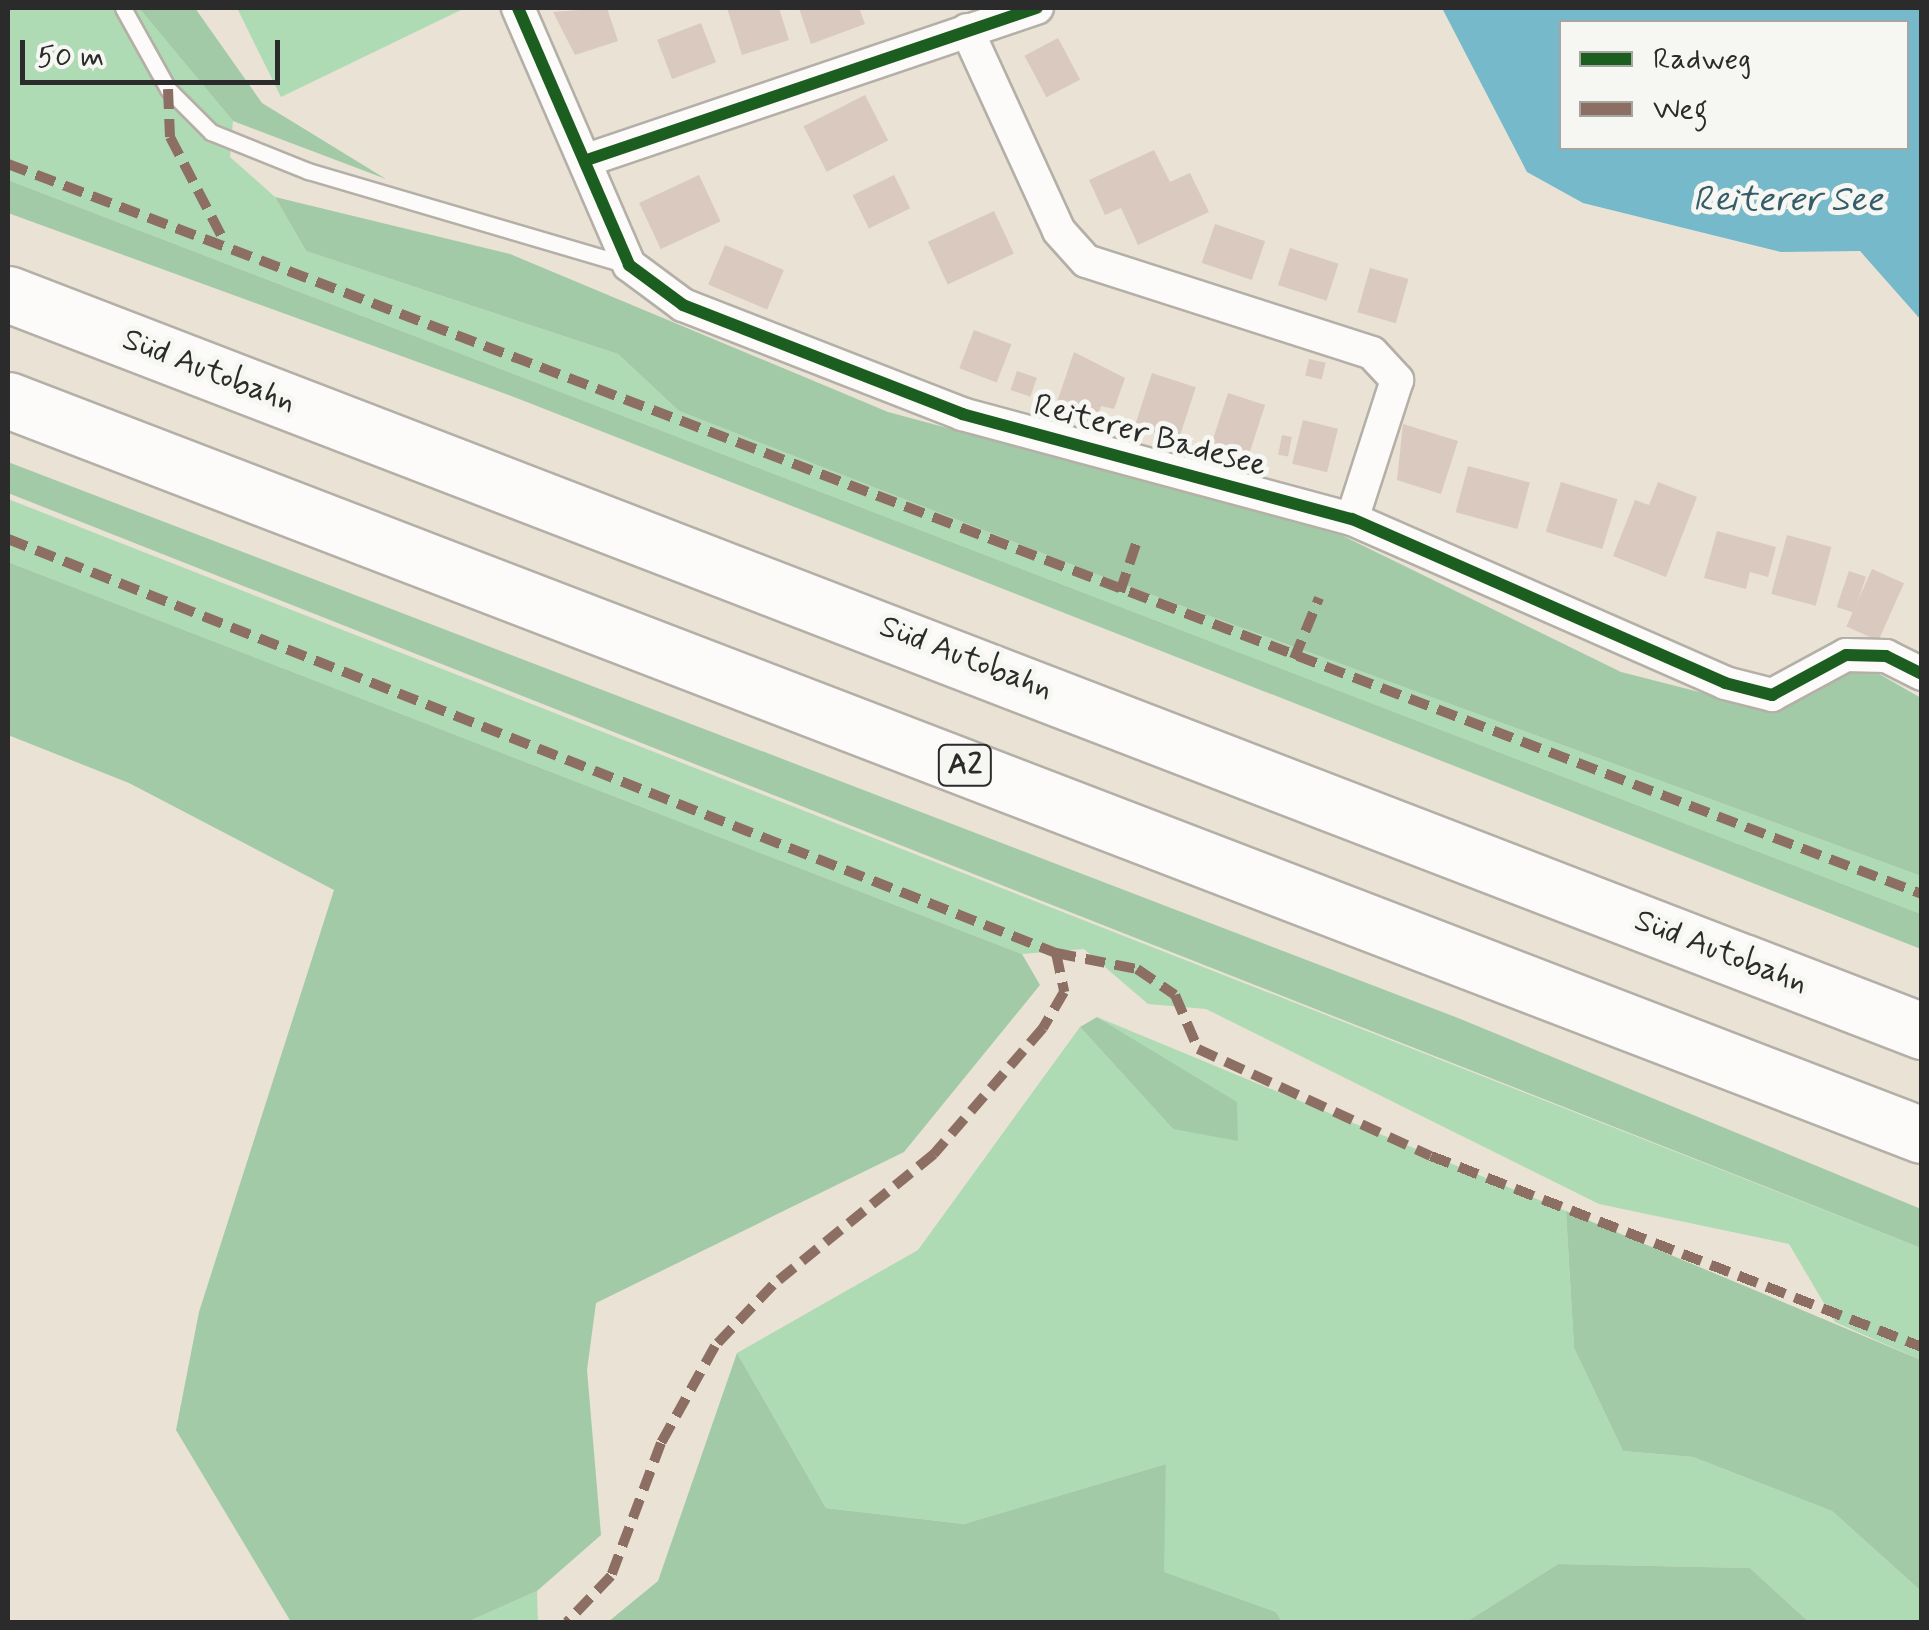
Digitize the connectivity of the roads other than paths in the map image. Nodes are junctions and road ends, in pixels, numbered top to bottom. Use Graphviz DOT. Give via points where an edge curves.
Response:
graph roads {
  1 [pos="123,8"];
  2 [pos="518,8"];
  3 [pos="1037,8"];
  4 [pos="967,30"];
  5 [pos="587,160"];
  6 [pos="629,265"];
  7 [pos="8,294"];
  8 [pos="8,400"];
  9 [pos="1352,519"];
  10 [pos="1922,674"];
  11 [pos="1922,1031"];
  12 [pos="1922,1135"];
  1 -- 6 [label="lane" via="168,88 212,132 308,172"];
  2 -- 5 [label="street"];
  3 -- 4 [label="street"];
  4 -- 5 [label="street"];
  4 -- 9 [label="street" via="1059,231 1086,262 1372,353 1396,380"];
  5 -- 6 [label="street"];
  6 -- 9 [label="street, Reiterer Badesee" via="683,305 962,414"];
  7 -- 11 [label="highway, Süd Autobahn"];
  8 -- 12 [label="highway, A2"];
  9 -- 10 [label="street, Reiterer Badesee" via="1725,683 1772,694 1846,655 1886,656"];
}
